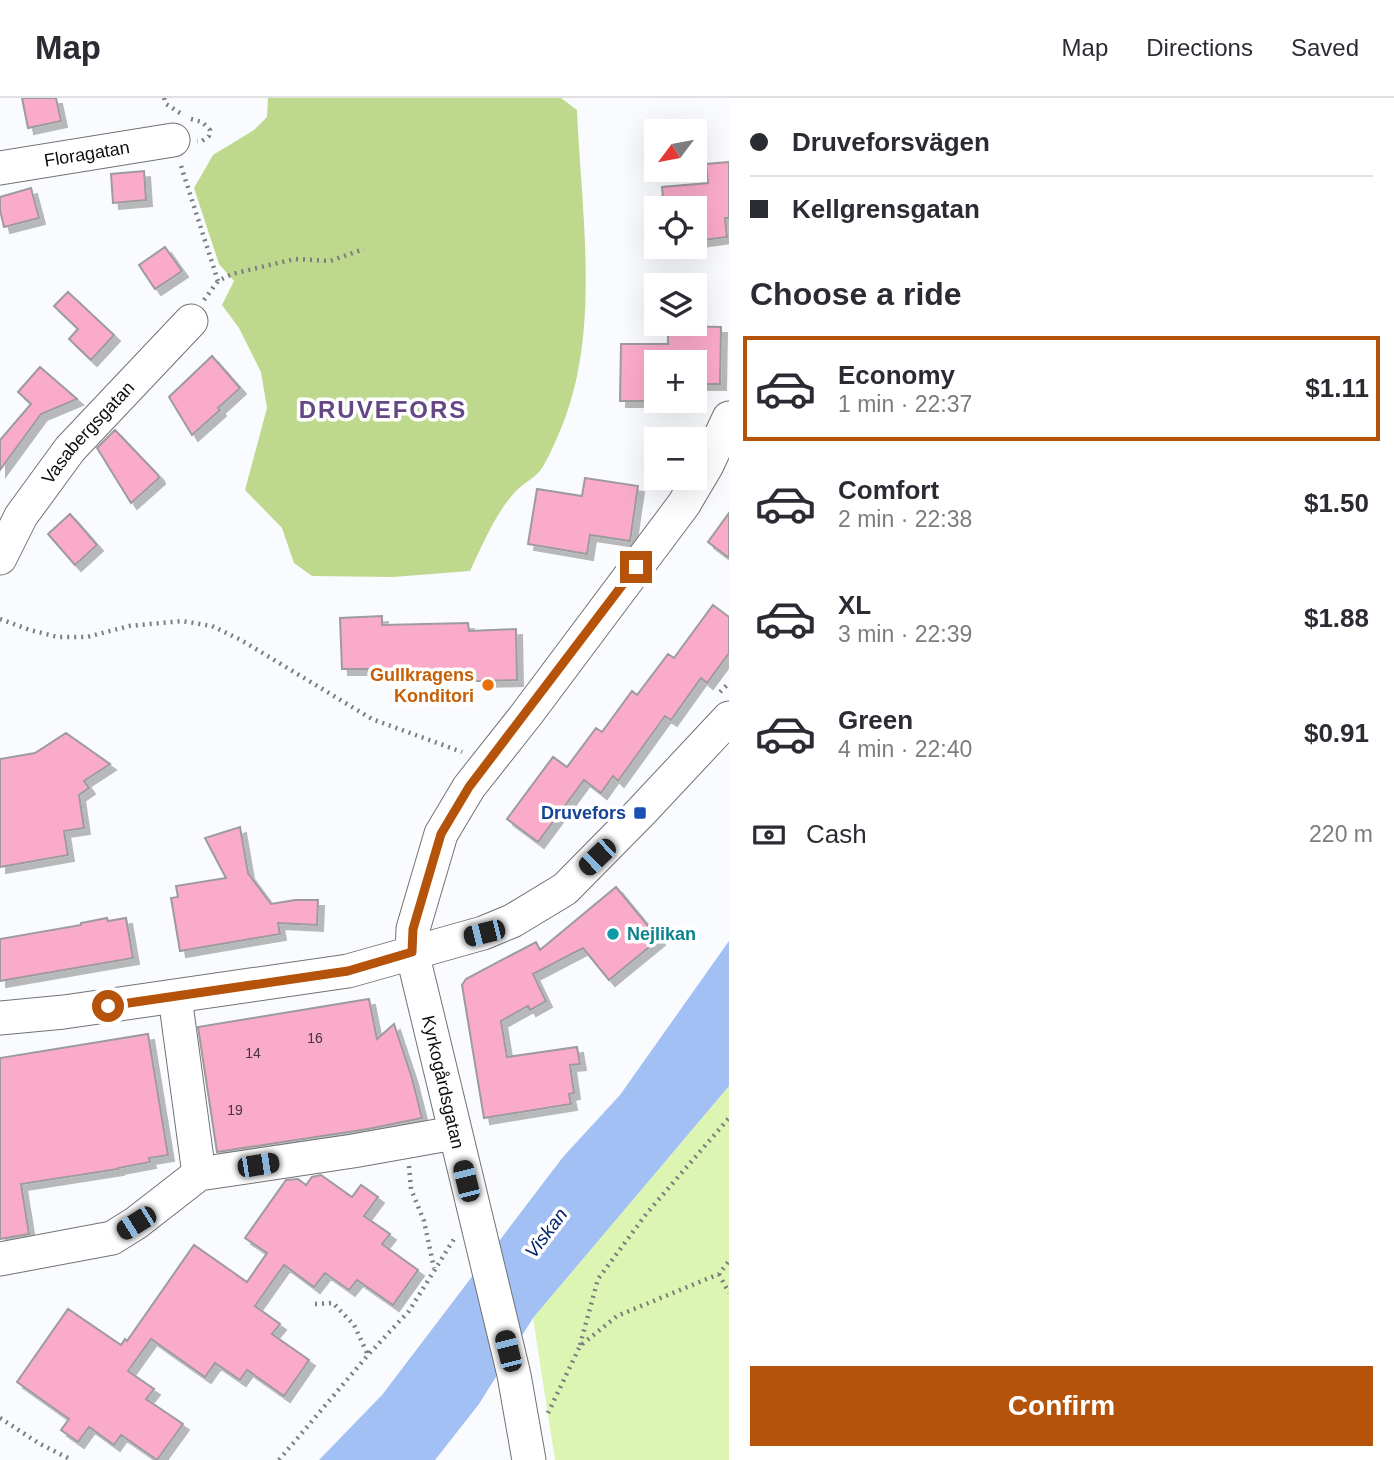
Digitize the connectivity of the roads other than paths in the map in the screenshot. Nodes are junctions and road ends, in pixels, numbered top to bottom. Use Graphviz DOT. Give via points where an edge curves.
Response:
graph roads {
  1 [pos="173,140"];
  2 [pos="0,168"];
  3 [pos="191,321"];
  4 [pos="729,418"];
  5 [pos="0,558"];
  6 [pos="729,718"];
  7 [pos="412,952"];
  8 [pos="175,997"];
  9 [pos="0,1018"];
  10 [pos="454,1133"];
  11 [pos="199,1174"];
  12 [pos="0,1259"];
  13 [pos="526,1444"];
  1 -- 2 [label="street, Floragatan"];
  3 -- 5 [label="street, Vasabergsgatan" via="71,449 21,516"];
  4 -- 7 [label="street" via="684,504 469,787 441,834 413,929"];
  6 -- 7 [label="street" via="565,889 484,933"];
  7 -- 8 [label="street" via="348,971"];
  7 -- 10 [label="street, Kyrkogårdsgatan"];
  8 -- 9 [label="street"];
  8 -- 11 [label="street"];
  10 -- 11 [label="street"];
  10 -- 13 [label="street, Kyrkogårdsgatan" via="470,1244 514,1375"];
  11 -- 12 [label="street" via="112,1238"];
}
